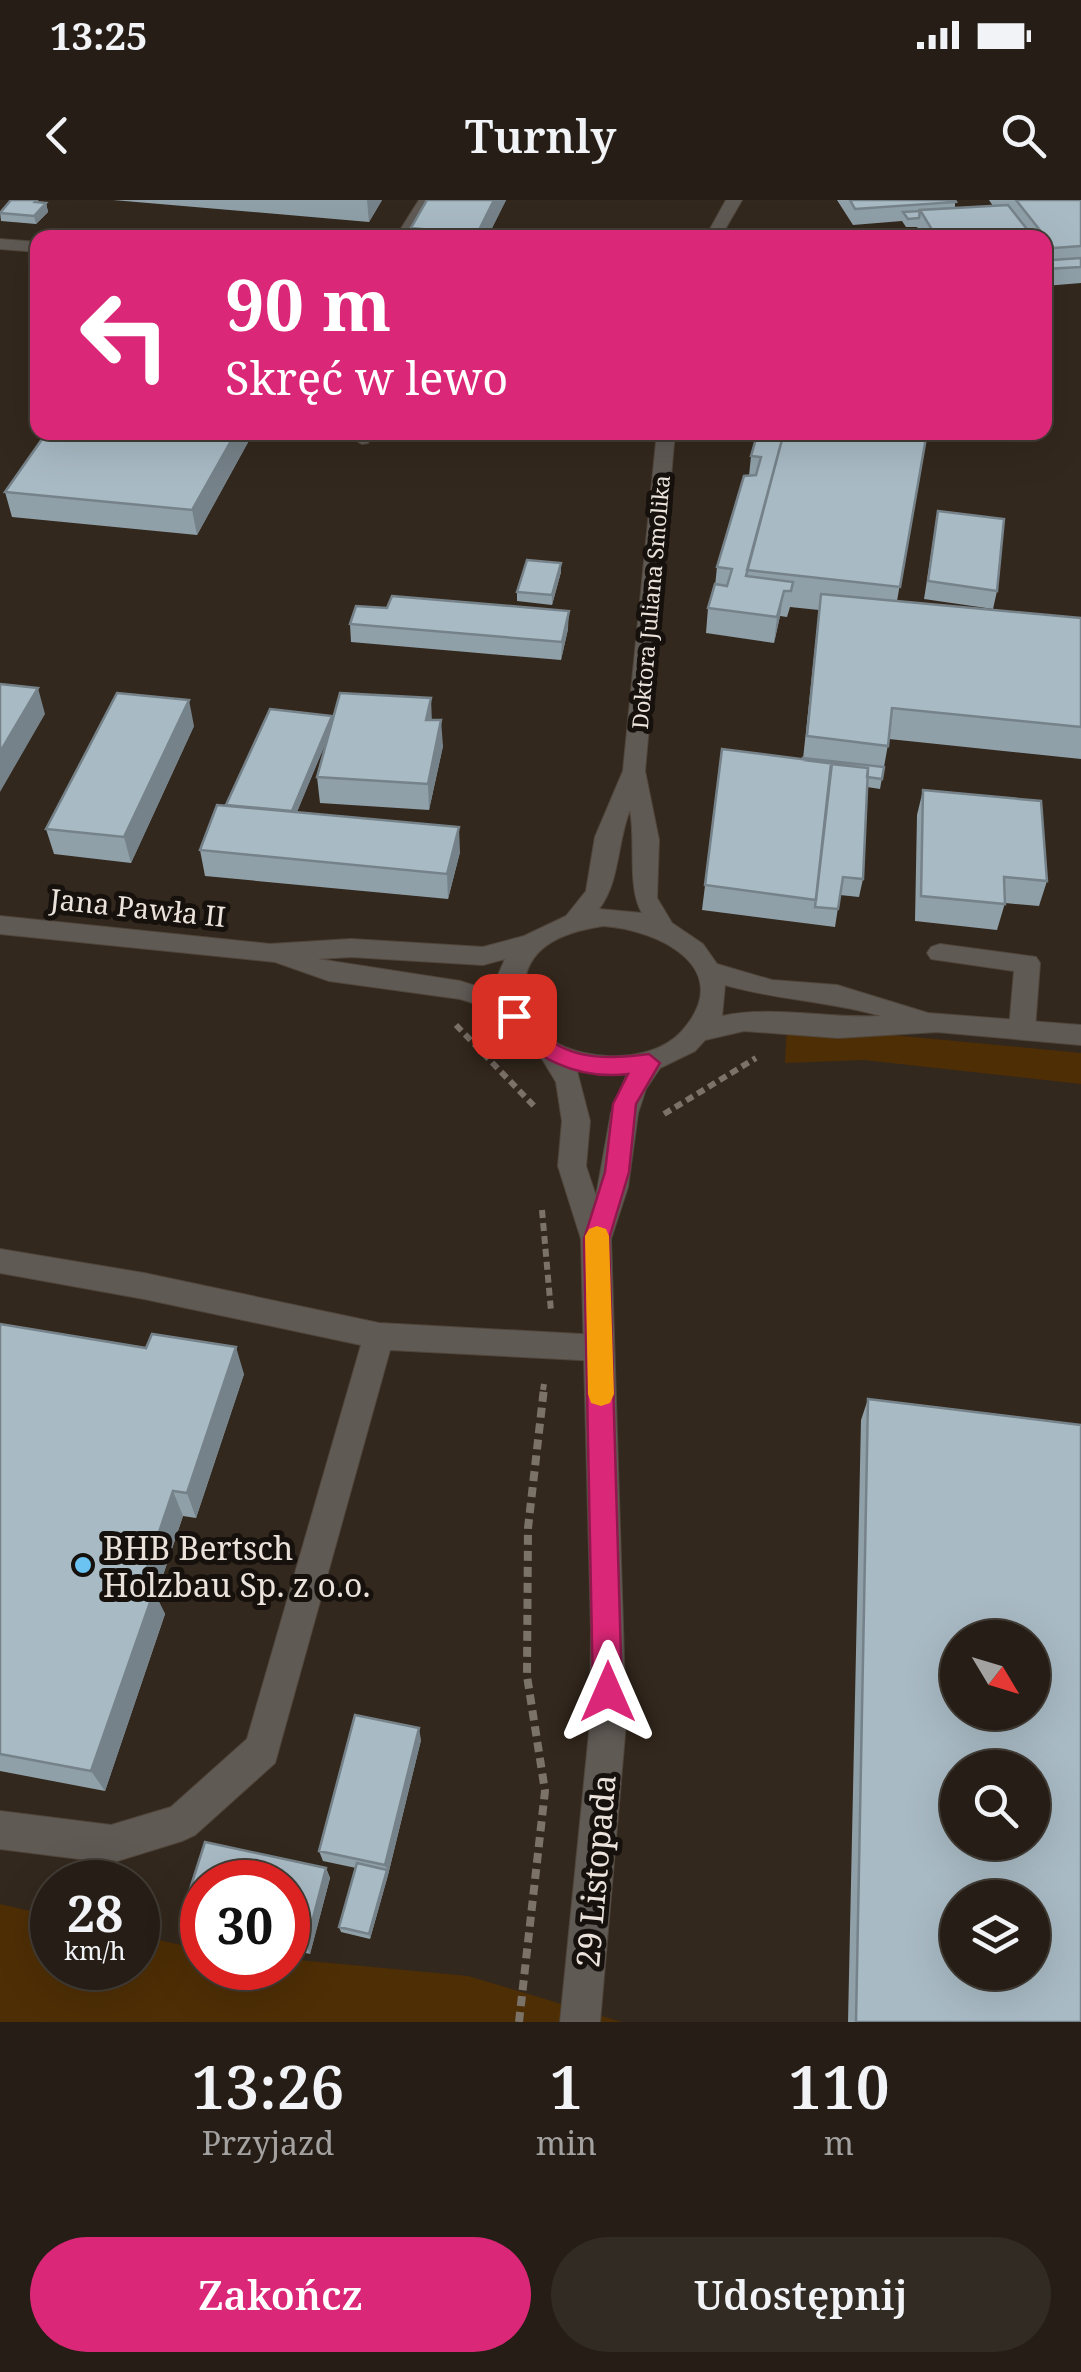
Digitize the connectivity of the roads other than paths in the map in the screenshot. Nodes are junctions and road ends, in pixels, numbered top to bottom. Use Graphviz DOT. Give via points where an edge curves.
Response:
graph roads {
  1 [pos="427,200"];
  2 [pos="734,200"];
  3 [pos="407,230"];
  4 [pos="717,230"];
  5 [pos="0,244"];
  6 [pos="30,247"];
  7 [pos="665,440"];
  8 [pos="634,771"];
  9 [pos="576,921"];
  10 [pos="0,926"];
  11 [pos="664,930"];
  12 [pos="532,943"];
  13 [pos="270,953"];
  14 [pos="940,953"];
  15 [pos="709,970"];
  16 [pos="514,1016"];
  17 [pos="938,1022"];
  18 [pos="1022,1030"];
  19 [pos="701,1031"];
  20 [pos="1081,1035"];
  21 [pos="551,1052"];
  22 [pos="649,1063"];
  23 [pos="596,1239"];
  24 [pos="0,1261"];
  25 [pos="379,1336"];
  26 [pos="599,1348"];
  27 [pos="0,1830"];
  28 [pos="580,2022"];
  1 -- 3 [label="street"];
  2 -- 4 [label="street"];
  5 -- 6 [label="street"];
  7 -- 8 [label="street, Doktora Juliana Smolika"];
  8 -- 9 [label="street, Doktora Juliana Smolika" via="607,836 598,893"];
  8 -- 11 [label="street, Doktora Juliana Smolika" via="647,840 645,898"];
  9 -- 11 [label="street" via="630,919"];
  9 -- 12 [label="street"];
  10 -- 13 [label="street, Jana Pawła II"];
  11 -- 15 [label="street"];
  12 -- 13 [label="street, Jana Pawła II" via="483,956 351,948"];
  12 -- 16 [label="street" via="511,974"];
  13 -- 16 [label="street, Jana Pawła II" via="329,972 460,990"];
  14 -- 18 [label="street" via="1027,963"];
  15 -- 17 [label="street"];
  15 -- 19 [label="street" via="712,1012"];
  16 -- 21 [label="street"];
  17 -- 18 [label="street"];
  17 -- 19 [label="street" via="838,1028 756,1021"];
  18 -- 20 [label="street"];
  19 -- 22 [label="street"];
  21 -- 22 [label="street" via="588,1066"];
  21 -- 23 [label="street, 29 Listopada" via="569,1080 576,1120 572,1166"];
  22 -- 23 [label="street, 29 Listopada" via="624,1104 617,1172"];
  23 -- 26 [label="street, 29 Listopada"];
  24 -- 25 [label="street"];
  25 -- 26 [label="street"];
  25 -- 27 [label="street" via="262,1750 182,1822 111,1844"];
  26 -- 28 [label="street, 29 Listopada" via="608,1723"];
}
